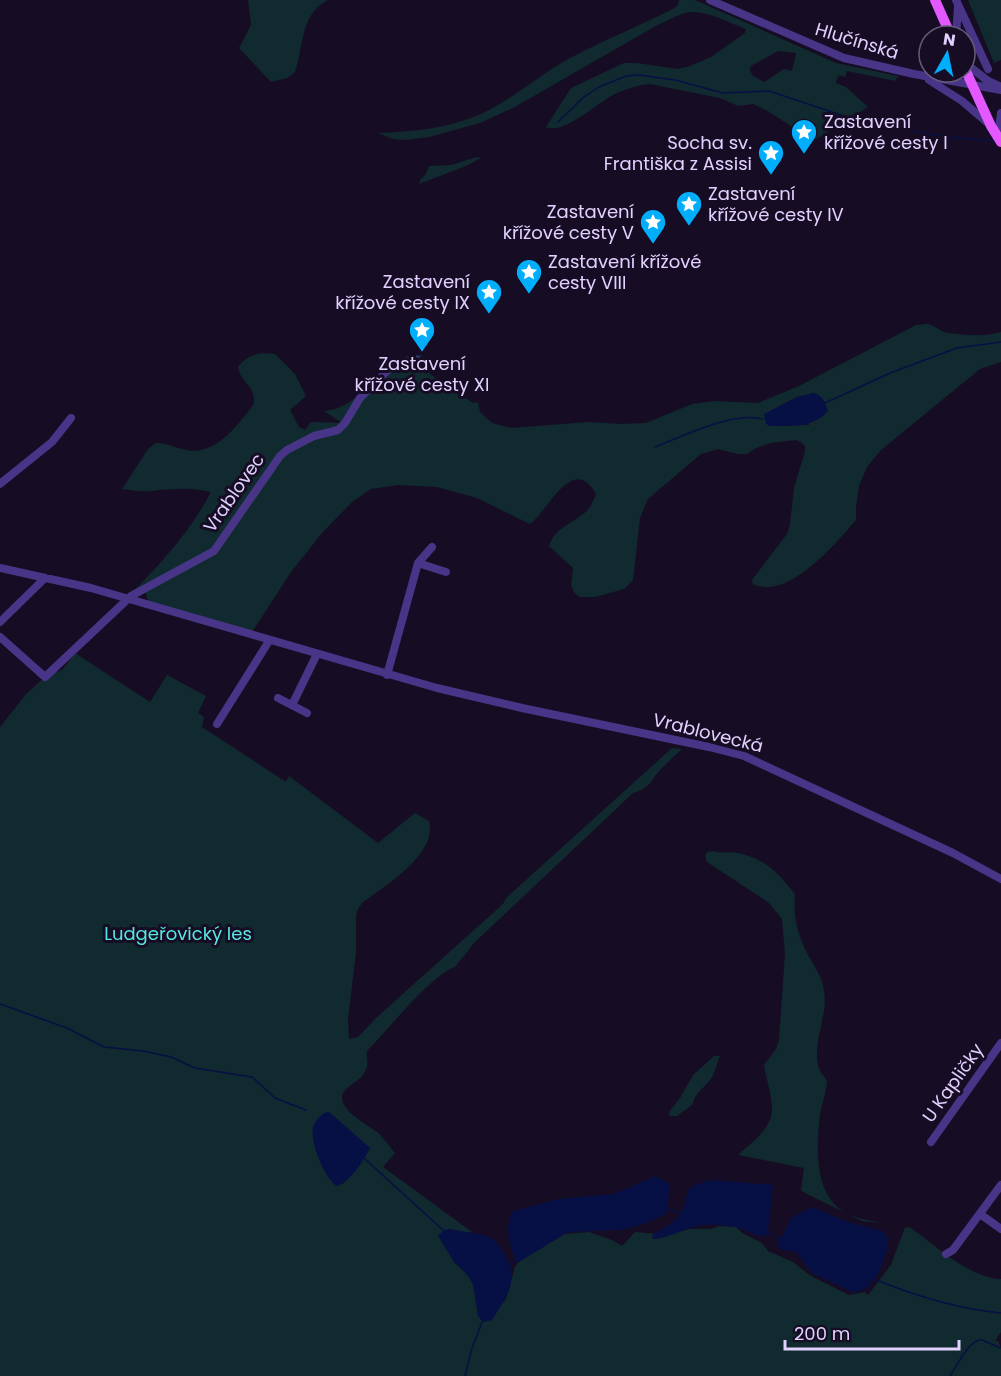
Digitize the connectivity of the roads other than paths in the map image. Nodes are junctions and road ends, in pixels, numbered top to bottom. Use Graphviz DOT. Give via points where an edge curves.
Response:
graph roads {
  1 [pos="710,0"];
  2 [pos="935,0"];
  3 [pos="957,3"];
  4 [pos="946,24"];
  5 [pos="957,24"];
  6 [pos="988,69"];
  7 [pos="977,72"];
  8 [pos="917,75"];
  9 [pos="935,84"];
  10 [pos="967,84"];
  11 [pos="972,85"];
  12 [pos="1001,89"];
  13 [pos="1001,113"];
  14 [pos="991,126"];
  15 [pos="999,140"];
  16 [pos="417,360"];
  17 [pos="71,418"];
  18 [pos="0,484"];
  19 [pos="432,547"];
  20 [pos="418,563"];
  21 [pos="0,568"];
  22 [pos="446,572"];
  23 [pos="45,578"];
  24 [pos="128,600"];
  25 [pos="0,622"];
  26 [pos="0,637"];
  27 [pos="269,641"];
  28 [pos="317,654"];
  29 [pos="387,675"];
  30 [pos="278,698"];
  31 [pos="292,705"];
  32 [pos="307,713"];
  33 [pos="218,724"];
  34 [pos="1001,879"];
  35 [pos="1001,1043"];
  36 [pos="932,1142"];
  37 [pos="1001,1186"];
  38 [pos="980,1214"];
  39 [pos="1001,1229"];
  40 [pos="946,1254"];
  1 -- 8 [label="street, Hlučínská" via="844,58"];
  2 -- 4 [label="main road"];
  3 -- 5 [label="street"];
  3 -- 6 [label="street"];
  7 -- 12 [label="street, Hlučínská"];
  9 -- 14 [label="street" via="962,100"];
  10 -- 11 [label="street, Hlučínská"];
  11 -- 12 [label="street, Hlučínská"];
  11 -- 14 [label="main road"];
  13 -- 15 [label="street"];
  14 -- 15 [label="main road"];
  16 -- 24 [label="street, Vrablovec" via="389,369 360,398 338,430 314,436 280,456 214,551"];
  17 -- 18 [label="street" via="52,442"];
  19 -- 20 [label="street"];
  20 -- 22 [label="street"];
  20 -- 29 [label="street"];
  21 -- 23 [label="street"];
  23 -- 24 [label="street"];
  23 -- 25 [label="street"];
  24 -- 26 [label="street, Vrablovec" via="45,677"];
  24 -- 27 [label="street"];
  27 -- 28 [label="street"];
  27 -- 33 [label="street"];
  28 -- 29 [label="street"];
  28 -- 31 [label="street"];
  29 -- 34 [label="street, Vrablovecká" via="744,756"];
  30 -- 31 [label="street"];
  31 -- 32 [label="street"];
  35 -- 36 [label="street, U Kapličky"];
  37 -- 38 [label="street"];
  38 -- 39 [label="street"];
  38 -- 40 [label="street"];
}
